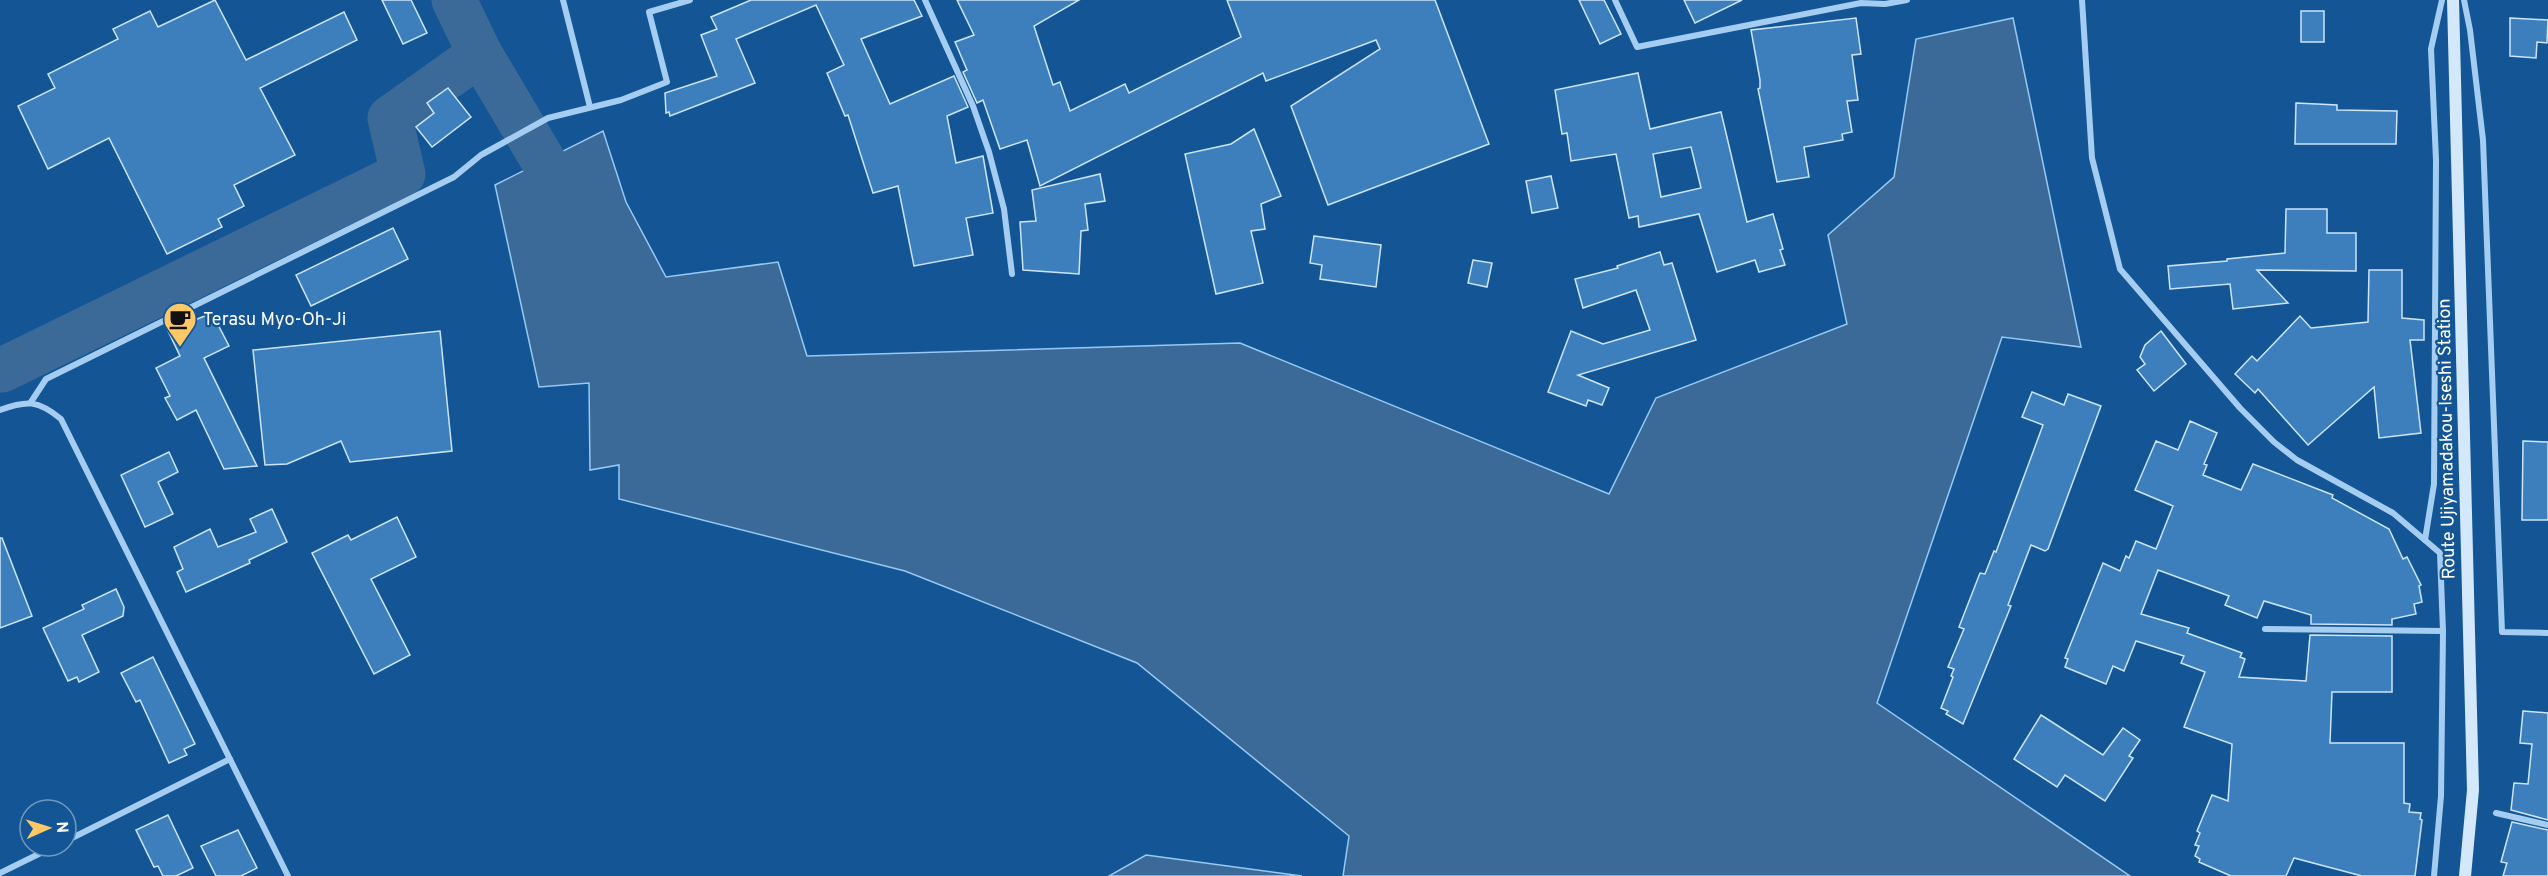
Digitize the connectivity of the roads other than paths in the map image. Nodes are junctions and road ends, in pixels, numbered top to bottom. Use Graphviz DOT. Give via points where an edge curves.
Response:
graph roads {
  1 [pos="563,0"];
  2 [pos="690,0"];
  3 [pos="925,0"];
  4 [pos="1615,0"];
  5 [pos="1907,0"];
  6 [pos="2082,0"];
  7 [pos="2442,0"];
  8 [pos="2453,0"];
  9 [pos="2464,0"];
  10 [pos="590,107"];
  11 [pos="1012,274"];
  12 [pos="31,402"];
  13 [pos="0,410"];
  14 [pos="2425,540"];
  15 [pos="2265,629"];
  16 [pos="2443,631"];
  17 [pos="2548,633"];
  18 [pos="230,759"];
  19 [pos="2496,813"];
  20 [pos="2548,825"];
  21 [pos="78,834"];
  22 [pos="31,858"];
  23 [pos="0,873"];
  24 [pos="288,876"];
  25 [pos="2434,876"];
  26 [pos="2465,876"];
  1 -- 10 [label="street"];
  2 -- 10 [label="street" via="649,12 667,82"];
  3 -- 11 [label="street" via="974,106 989,152 1004,209"];
  4 -- 5 [label="street" via="1637,47 1861,3"];
  6 -- 14 [label="street" via="2092,158 2120,269 2274,442 2297,460 2393,513"];
  7 -- 14 [label="street" via="2431,49 2436,160 2434,472"];
  8 -- 26 [label="main road, Route Ujiyamadakou-Iseshi Station" via="2473,790"];
  9 -- 17 [label="street" via="2483,140 2502,632"];
  10 -- 12 [label="street" via="548,118 480,155 454,177 46,379"];
  12 -- 13 [label="street"];
  12 -- 18 [label="street" via="61,419"];
  14 -- 16 [label="street" via="2440,553"];
  15 -- 16 [label="street"];
  16 -- 25 [label="street" via="2441,796"];
  18 -- 21 [label="street"];
  18 -- 24 [label="street"];
  19 -- 20 [label="street"];
  22 -- 23 [label="street"];
}
